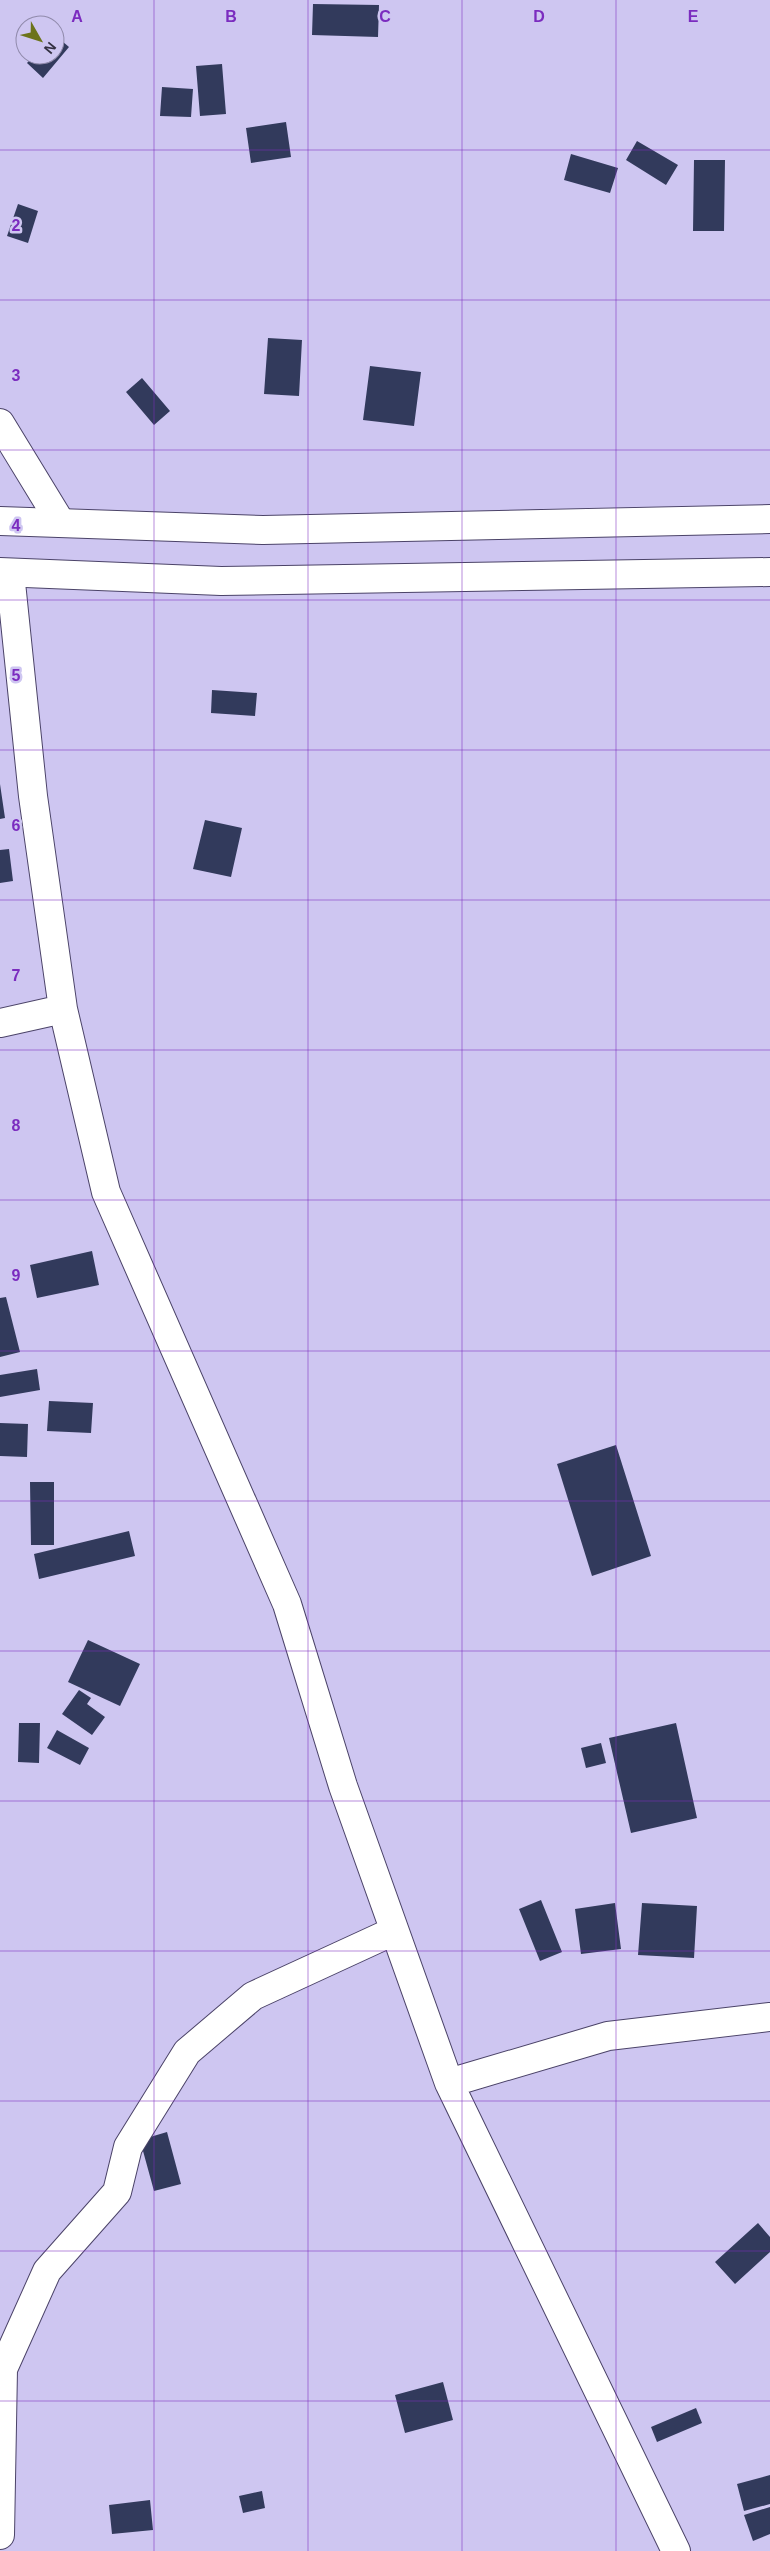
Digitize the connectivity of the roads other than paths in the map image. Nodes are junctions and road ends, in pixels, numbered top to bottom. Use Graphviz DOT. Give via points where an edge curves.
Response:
graph roads {
  1 [pos="0,423"];
  2 [pos="770,519"];
  3 [pos="0,521"];
  4 [pos="61,523"];
  5 [pos="5,572"];
  6 [pos="770,572"];
  7 [pos="63,1008"];
  8 [pos="0,1023"];
  9 [pos="394,1931"];
  10 [pos="770,2017"];
  11 [pos="449,2084"];
  12 [pos="0,2535"];
  13 [pos="0,2542"];
  14 [pos="2,2551"];
  15 [pos="676,2551"];
  1 -- 4 [label="street"];
  2 -- 4 [label="street" via="263,530"];
  3 -- 4 [label="street"];
  5 -- 6 [label="street" via="220,582"];
  5 -- 7 [label="street" via="32,796"];
  7 -- 8 [label="street"];
  7 -- 9 [label="street" via="106,1192 287,1604 343,1786"];
  9 -- 11 [label="street"];
  9 -- 12 [label="street" via="254,1996 187,2052 128,2147 117,2192 47,2271 3,2369"];
  10 -- 11 [label="street" via="608,2036"];
  11 -- 15 [label="street"];
  13 -- 14 [label="street"];
}
